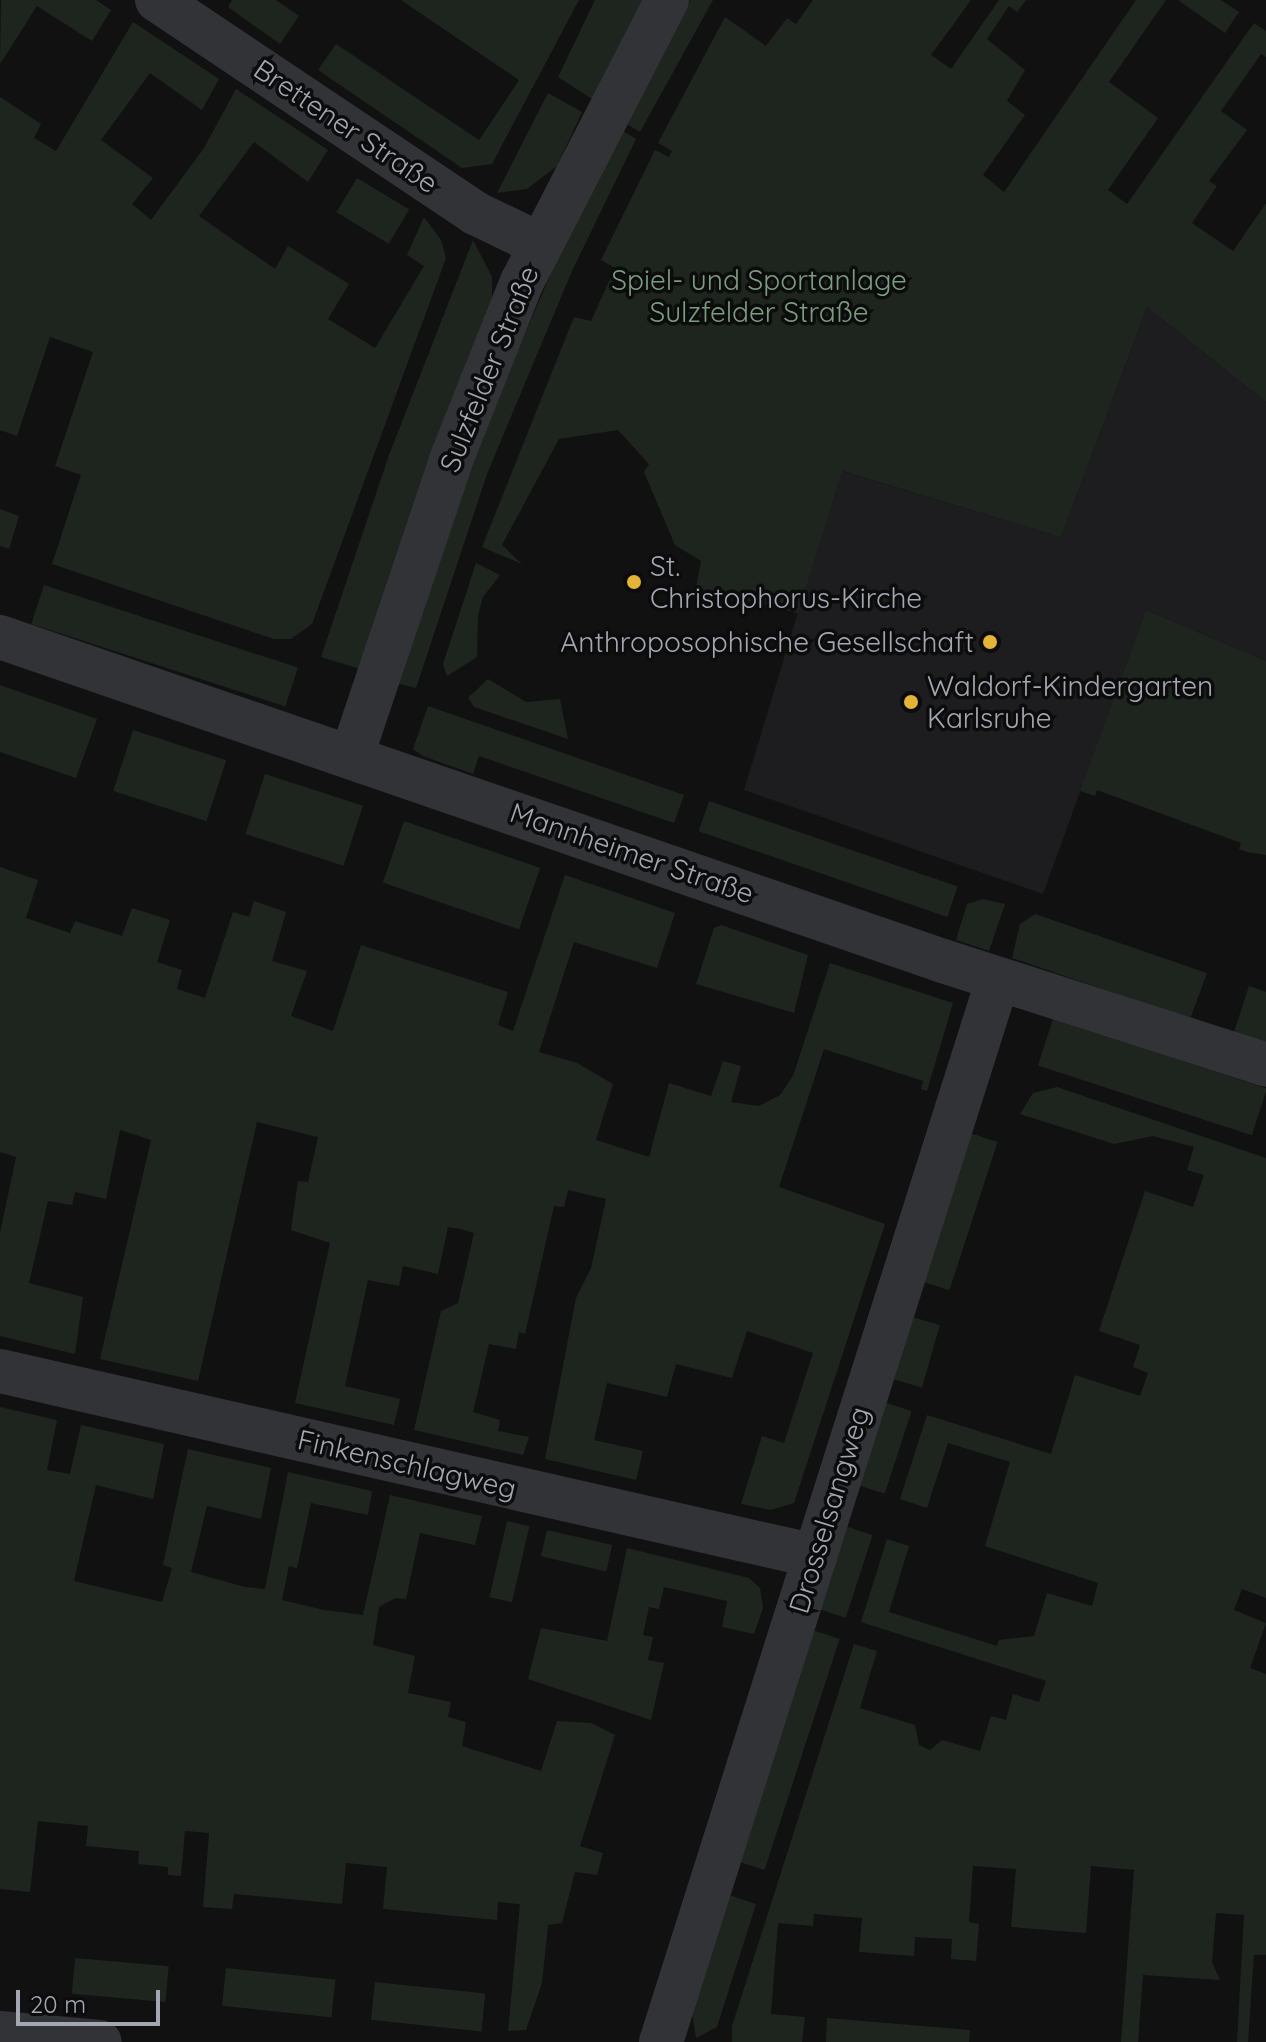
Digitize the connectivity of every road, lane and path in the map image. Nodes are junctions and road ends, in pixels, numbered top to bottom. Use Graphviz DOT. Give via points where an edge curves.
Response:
graph roads {
  1 [pos="157,0"];
  2 [pos="667,0"];
  3 [pos="539,244"];
  4 [pos="0,637"];
  5 [pos="352,755"];
  6 [pos="998,979"];
  7 [pos="1266,1065"];
  8 [pos="0,1371"];
  9 [pos="815,1556"];
  10 [pos="0,2033"];
  11 [pos="100,2042"];
  12 [pos="661,2042"];
  1 -- 3 [label="street, Brettener Straße" via="475,213"];
  2 -- 3 [label="street, Sulzfelder Straße"];
  3 -- 5 [label="street, Sulzfelder Straße" via="451,460"];
  4 -- 5 [label="street, Mannheimer Straße"];
  5 -- 6 [label="street, Mannheimer Straße"];
  6 -- 7 [label="street, Mannheimer Straße"];
  6 -- 9 [label="street, Drosselsangweg"];
  8 -- 9 [label="street, Finkenschlagweg"];
  9 -- 12 [label="street, Drosselsangweg"];
  10 -- 11 [label="street"];
}
